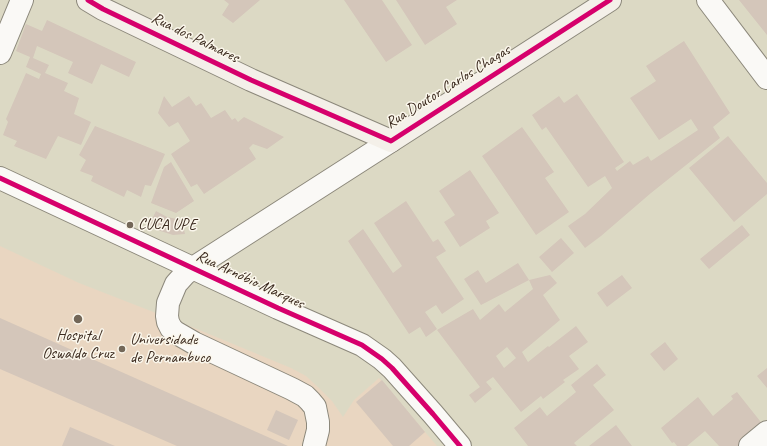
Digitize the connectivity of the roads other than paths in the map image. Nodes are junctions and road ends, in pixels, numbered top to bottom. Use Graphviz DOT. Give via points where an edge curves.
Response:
graph roads {
  1 [pos="22,0"];
  2 [pos="88,0"];
  3 [pos="610,0"];
  4 [pos="708,0"];
  5 [pos="0,53"];
  6 [pos="767,78"];
  7 [pos="291,98"];
  8 [pos="391,141"];
  9 [pos="0,178"];
  10 [pos="193,268"];
  11 [pos="767,432"];
  12 [pos="316,438"];
  13 [pos="460,446"];
  14 [pos="750,446"];
  1 -- 5 [label="street"];
  2 -- 7 [label="main road, Rua dos Palmares"];
  3 -- 8 [label="main road, Rua Doutor Carlos Chagas"];
  4 -- 6 [label="street"];
  7 -- 8 [label="main road, Rua Doutor Carlos Chagas"];
  8 -- 10 [label="street, Rua Doutor Carlos Chagas"];
  9 -- 10 [label="street, Rua Arnóbio Marques"];
  10 -- 12 [label="street, Rua Doutor Carlos Chagas" via="184,274 170,296 167,316 171,328 194,343 305,396 315,407"];
  10 -- 13 [label="street, Rua Arnóbio Marques" via="373,352 392,368"];
  11 -- 14 [label="street"];
}
